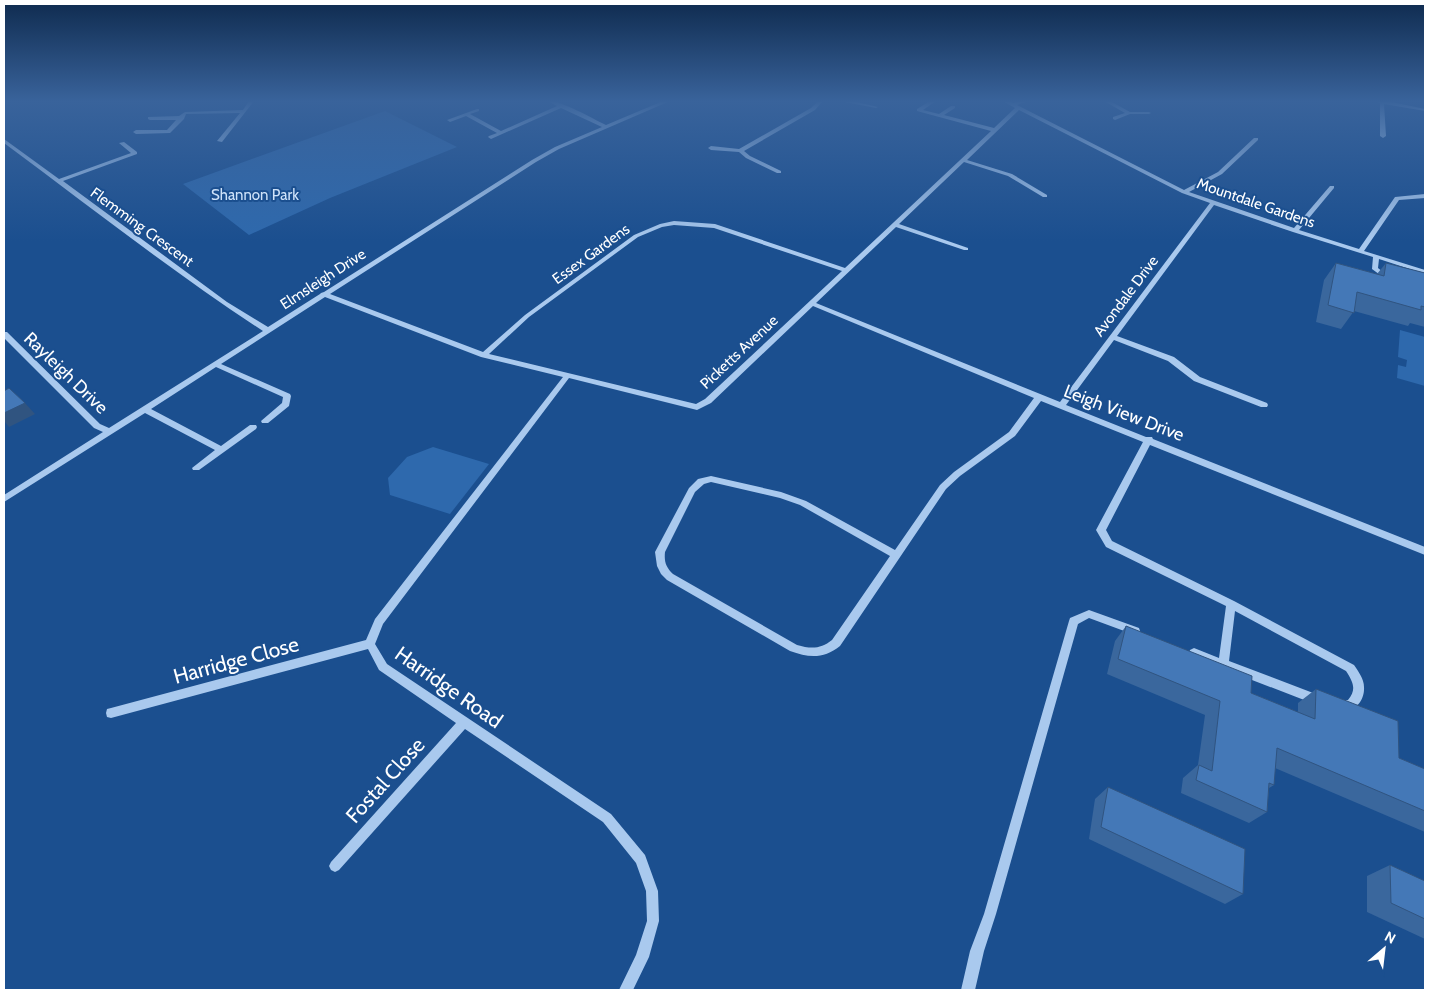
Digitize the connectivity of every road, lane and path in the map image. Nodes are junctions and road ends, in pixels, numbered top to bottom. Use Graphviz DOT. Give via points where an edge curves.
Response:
graph roads {
  1 [pos="13,147"];
  2 [pos="128,147"];
  3 [pos="563,147"];
  4 [pos="746,147"];
  5 [pos="976,147"];
  6 [pos="1095,147"];
  7 [pos="1247,147"];
  8 [pos="711,148"];
  9 [pos="740,151"];
  10 [pos="962,160"];
  11 [pos="779,172"];
  12 [pos="58,181"];
  13 [pos="1332,187"];
  14 [pos="1184,192"];
  15 [pos="1045,196"];
  16 [pos="1425,196"];
  17 [pos="1213,203"];
  18 [pos="894,224"];
  19 [pos="1295,231"];
  20 [pos="966,248"];
  21 [pos="1361,251"];
  22 [pos="1376,256"];
  23 [pos="845,270"];
  24 [pos="1425,272"];
  25 [pos="1390,279"];
  26 [pos="323,294"];
  27 [pos="811,303"];
  28 [pos="267,330"];
  29 [pos="4,334"];
  30 [pos="1112,337"];
  31 [pos="484,355"];
  32 [pos="215,364"];
  33 [pos="567,376"];
  34 [pos="1039,397"];
  35 [pos="1264,405"];
  36 [pos="1061,406"];
  37 [pos="145,409"];
  38 [pos="265,421"];
  39 [pos="253,427"];
  40 [pos="109,432"];
  41 [pos="1149,439"];
  42 [pos="221,450"];
  43 [pos="196,468"];
  44 [pos="4,499"];
  45 [pos="1425,551"];
  46 [pos="896,555"];
  47 [pos="1231,604"];
  48 [pos="1142,634"];
  49 [pos="370,644"];
  50 [pos="1179,648"];
  51 [pos="1223,664"];
  52 [pos="111,713"];
  53 [pos="465,721"];
  54 [pos="335,866"];
  55 [pos="626,990"];
  56 [pos="968,990"];
  1 -- 12 [label="street, Flemming Crescent"];
  2 -- 12 [label="street" via="136,153"];
  3 -- 26 [label="street, Elmsleigh Drive" via="534,161"];
  4 -- 9 [label="street"];
  5 -- 10 [label="street, Picketts Avenue"];
  6 -- 14 [label="street, Mountdale Gardens"];
  7 -- 14 [label="street" via="1220,173"];
  8 -- 9 [label="street"];
  9 -- 11 [label="street"];
  10 -- 15 [label="street" via="1010,175"];
  10 -- 18 [label="street, Picketts Avenue"];
  12 -- 28 [label="street, Flemming Crescent"];
  13 -- 19 [label="street"];
  14 -- 17 [label="street, Mountdale Gardens"];
  16 -- 21 [label="street" via="1398,198"];
  17 -- 19 [label="street, Mountdale Gardens"];
  17 -- 30 [label="street, Avondale Drive"];
  18 -- 20 [label="street"];
  18 -- 23 [label="street, Picketts Avenue"];
  19 -- 21 [label="street, Mountdale Gardens"];
  21 -- 22 [label="street, Mountdale Gardens"];
  22 -- 24 [label="street, Mountdale Gardens"];
  22 -- 25 [label="street" via="1375,269"];
  23 -- 27 [label="street, Picketts Avenue"];
  23 -- 31 [label="street, Essex Gardens" via="715,226 694,223 660,226 636,236 527,316"];
  26 -- 28 [label="street, Elmsleigh Drive"];
  26 -- 31 [label="street, Picketts Avenue"];
  27 -- 33 [label="street, Picketts Avenue" via="708,401 697,407"];
  27 -- 34 [label="street, Leigh View Drive"];
  28 -- 32 [label="street, Elmsleigh Drive"];
  29 -- 40 [label="street, Rayleigh Drive" via="97,426"];
  30 -- 35 [label="street" via="1171,359 1197,379"];
  30 -- 36 [label="street, Avondale Drive"];
  31 -- 33 [label="street, Picketts Avenue"];
  32 -- 37 [label="street, Elmsleigh Drive"];
  32 -- 38 [label="street" via="287,396 286,404"];
  33 -- 49 [label="street" via="379,622"];
  34 -- 36 [label="street, Leigh View Drive"];
  34 -- 46 [label="street" via="1012,434 943,488"];
  36 -- 41 [label="street, Leigh View Drive"];
  37 -- 40 [label="street, Elmsleigh Drive"];
  37 -- 42 [label="street"];
  39 -- 42 [label="street"];
  40 -- 44 [label="street, Elmsleigh Drive"];
  41 -- 45 [label="street, Leigh View Drive"];
  41 -- 47 [label="street" via="1101,530 1109,544"];
  42 -- 43 [label="street"];
  46 -- 46 [label="street" via="803,503 711,479 702,481 692,490 660,552 659,562 670,577 794,648 819,653 836,643"];
  47 -- 51 [label="street"];
  47 -- 51 [label="street" via="1350,668 1359,680 1358,696 1351,705 1330,705"];
  48 -- 56 [label="street" via="1089,614 1074,621"];
  49 -- 52 [label="street, Harridge Close"];
  49 -- 53 [label="street, Harridge Road" via="384,667"];
  50 -- 51 [label="street"];
  53 -- 54 [label="street, Fostal Close"];
  53 -- 55 [label="street, Harridge Road" via="607,818 641,859 652,891 653,922 642,957"];
}
